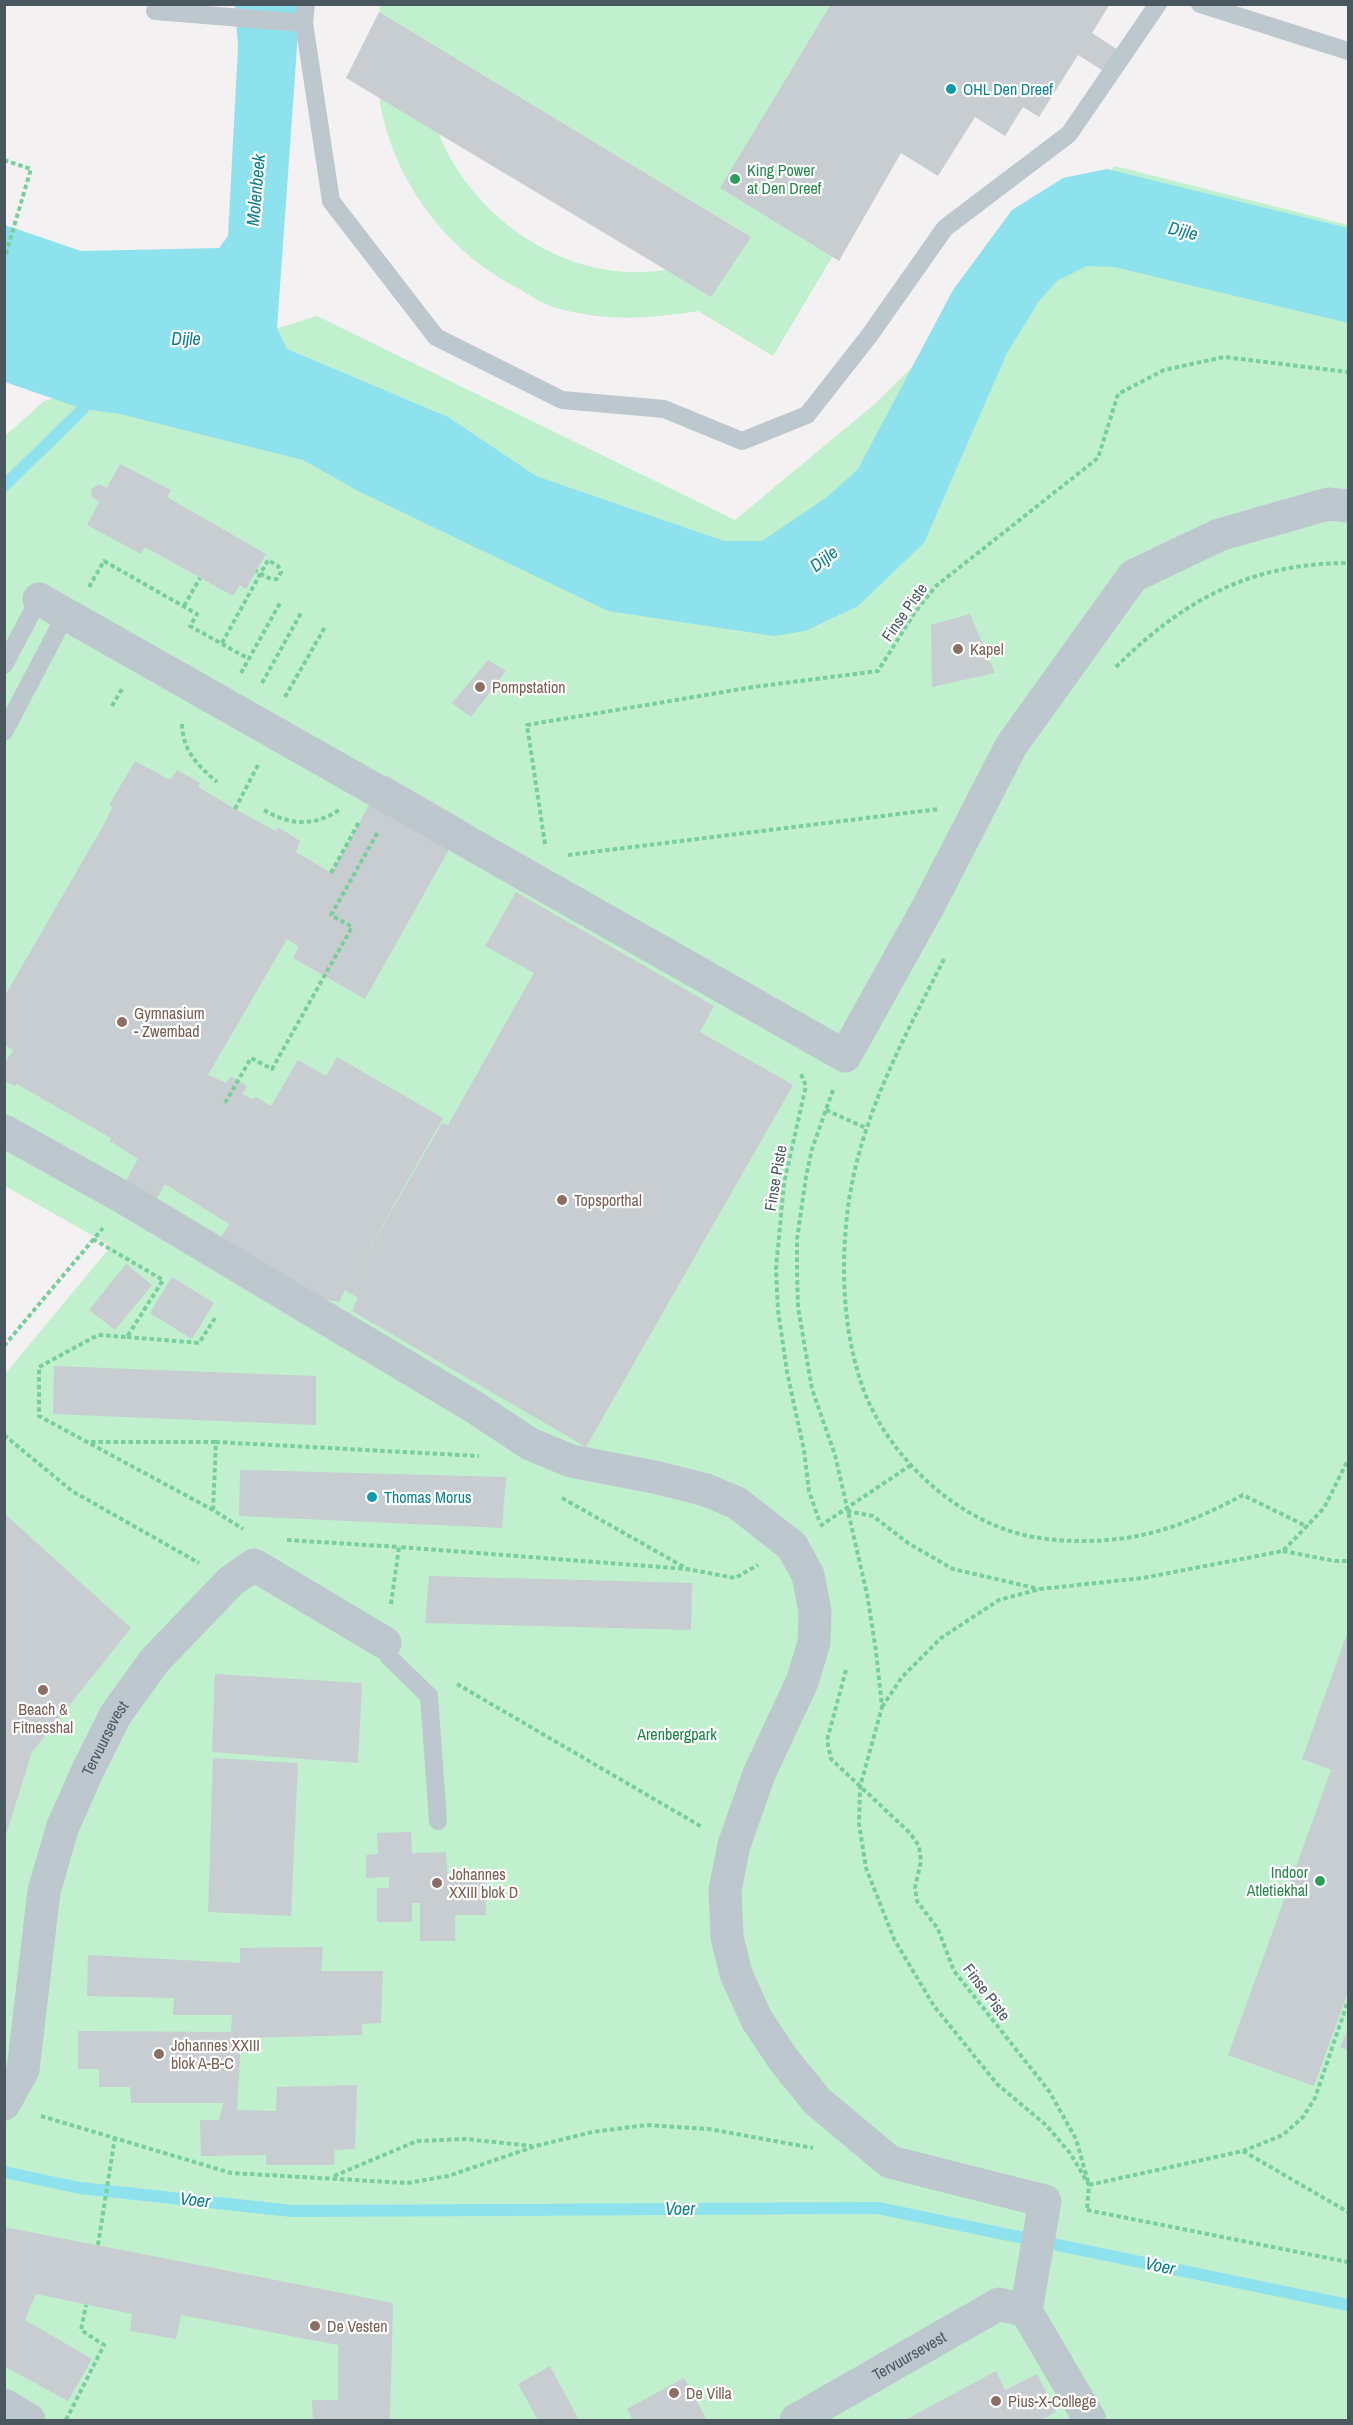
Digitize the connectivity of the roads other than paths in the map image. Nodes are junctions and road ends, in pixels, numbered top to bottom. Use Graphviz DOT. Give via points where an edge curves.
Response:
graph roads {
  1 [pos="306,4"];
  2 [pos="1158,4"];
  3 [pos="1200,4"];
  4 [pos="155,11"];
  5 [pos="304,23"];
  6 [pos="1348,51"];
  7 [pos="1348,506"];
  8 [pos="59,610"];
  9 [pos="4,665"];
  10 [pos="4,732"];
  11 [pos="4,1131"];
  12 [pos="385,1643"];
  13 [pos="438,1821"];
  14 [pos="5,2104"];
  15 [pos="1026,2311"];
  16 [pos="4,2405"];
  17 [pos="44,2418"];
  18 [pos="796,2421"];
  19 [pos="1090,2421"];
  1 -- 5 [label="lane"];
  2 -- 5 [label="lane" via="1069,134 945,228 807,415 742,441 664,409 562,400 436,337 331,201"];
  3 -- 6 [label="lane"];
  4 -- 5 [label="lane"];
  7 -- 8 [label="street" via="1328,504 1219,535 1133,576 1011,746 845,1056 377,791 249,726 193,686"];
  8 -- 9 [label="lane"];
  8 -- 10 [label="lane"];
  11 -- 15 [label="street" via="126,1199 530,1444 571,1461 706,1490 737,1503 792,1546 808,1575 815,1611 814,1643 802,1682 759,1774 734,1845 725,1890 727,1937 736,1974 757,2020 817,2101 890,2162 1045,2201"];
  12 -- 13 [label="lane" via="389,1657 429,1696"];
  12 -- 14 [label="street, Tervuursevest" via="254,1565 231,1581 155,1660 116,1714 63,1826 44,1891 23,2070"];
  15 -- 18 [label="street, Tervuursevest" via="999,2304"];
  15 -- 19 [label="street"];
  16 -- 17 [label="street"];
}
